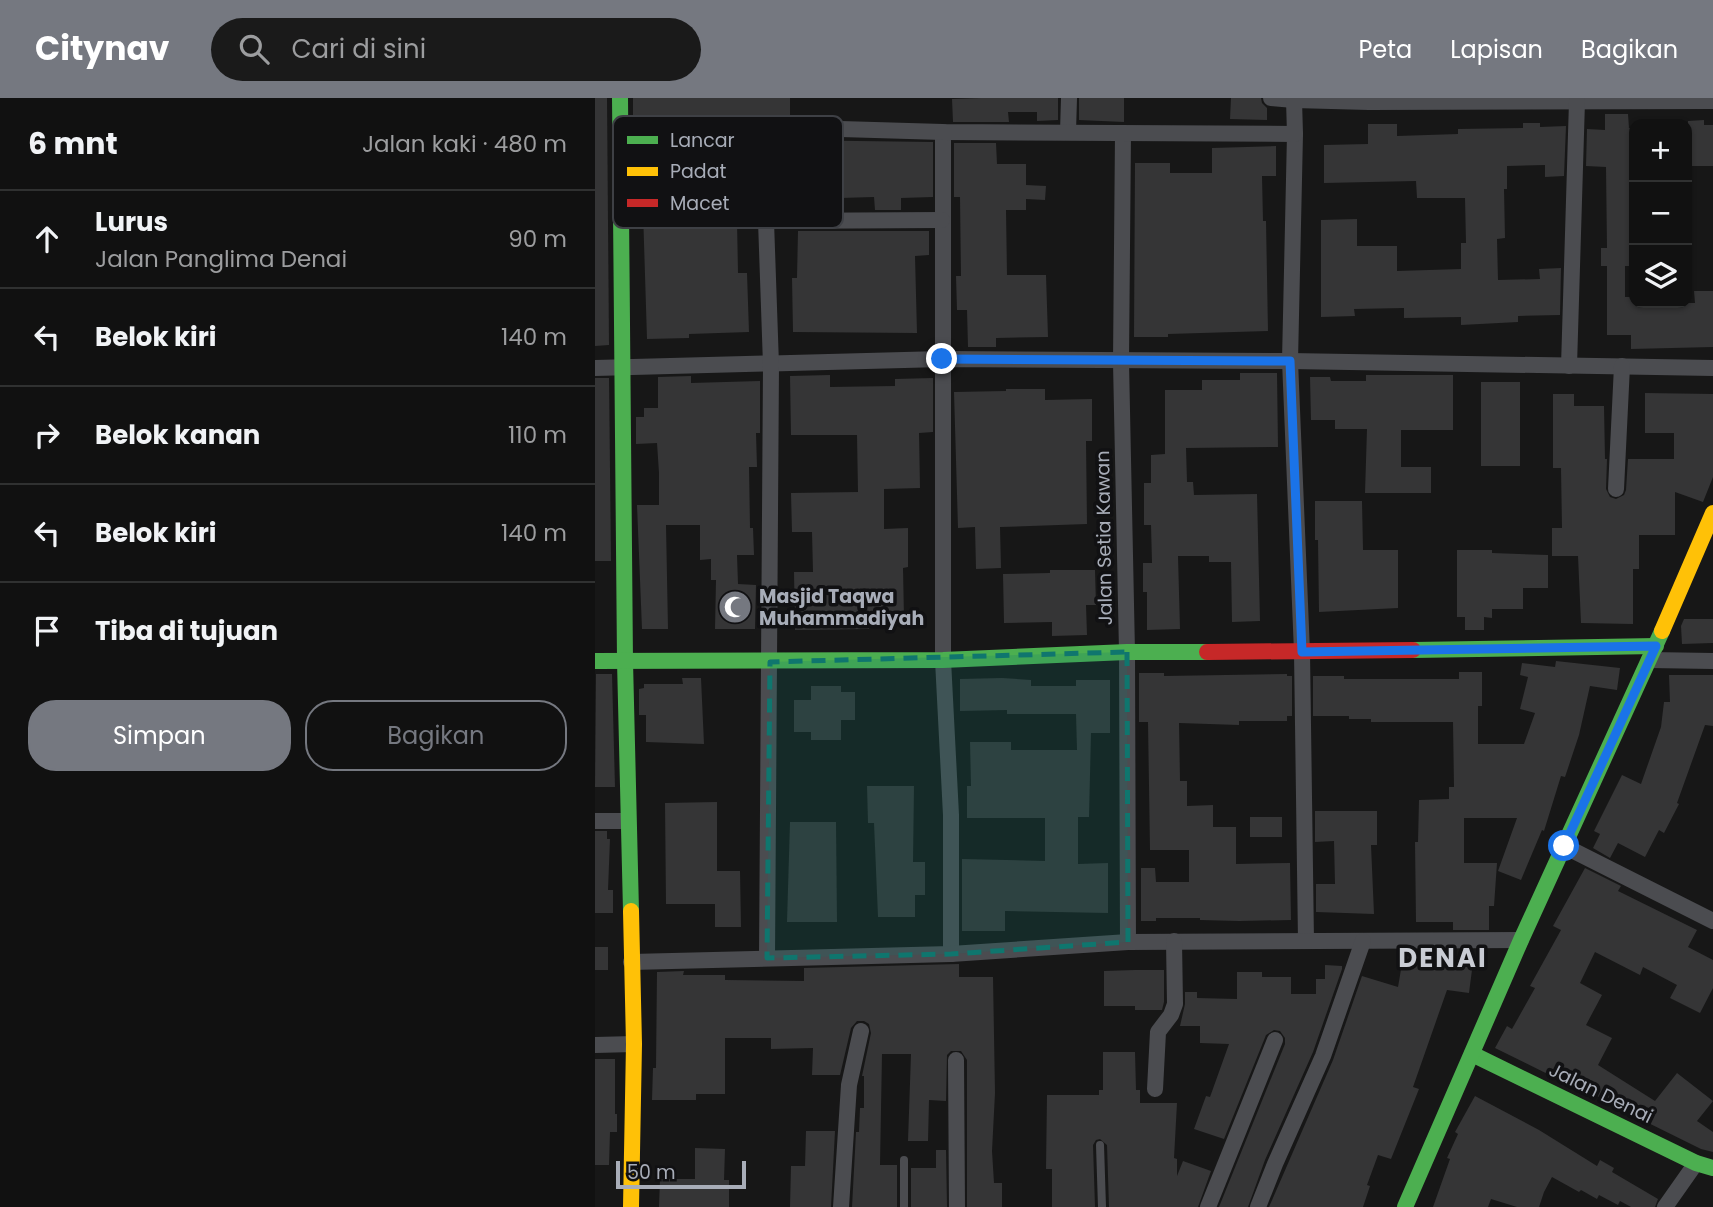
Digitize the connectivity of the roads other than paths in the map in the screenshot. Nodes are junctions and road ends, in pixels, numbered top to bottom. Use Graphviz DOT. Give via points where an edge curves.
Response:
graph roads {
  1 [pos="620,98"];
  2 [pos="1069,98"];
  3 [pos="1271,98"];
  4 [pos="1490,99"];
  5 [pos="1294,100"];
  6 [pos="1598,100"];
  7 [pos="1577,101"];
  8 [pos="1713,101"];
  9 [pos="620,116"];
  10 [pos="843,129"];
  11 [pos="943,132"];
  12 [pos="1068,132"];
  13 [pos="1123,133"];
  14 [pos="1295,134"];
  15 [pos="942,220"];
  16 [pos="843,221"];
  17 [pos="622,228"];
  18 [pos="766,228"];
  19 [pos="942,359"];
  20 [pos="1290,361"];
  21 [pos="1121,362"];
  22 [pos="771,365"];
  23 [pos="1569,366"];
  24 [pos="1622,366"];
  25 [pos="624,367"];
  26 [pos="595,368"];
  27 [pos="1713,368"];
  28 [pos="1616,489"];
  29 [pos="1713,513"];
  30 [pos="1127,652"];
  31 [pos="1302,652"];
  32 [pos="1652,653"];
  33 [pos="943,660"];
  34 [pos="625,661"];
  35 [pos="1713,661"];
  36 [pos="595,662"];
  37 [pos="770,662"];
  38 [pos="595,821"];
  39 [pos="628,821"];
  40 [pos="1564,846"];
  41 [pos="1713,921"];
  42 [pos="1521,940"];
  43 [pos="1174,941"];
  44 [pos="1306,941"];
  45 [pos="1363,941"];
  46 [pos="1128,942"];
  47 [pos="951,954"];
  48 [pos="767,958"];
  49 [pos="631,962"];
  50 [pos="861,1031"];
  51 [pos="1275,1040"];
  52 [pos="634,1044"];
  53 [pos="595,1045"];
  54 [pos="1472,1054"];
  55 [pos="956,1060"];
  56 [pos="1155,1088"];
  57 [pos="1101,1145"];
  58 [pos="904,1160"];
  59 [pos="1696,1163"];
  60 [pos="1713,1168"];
  61 [pos="631,1207"];
  62 [pos="841,1207"];
  63 [pos="904,1207"];
  64 [pos="957,1207"];
  65 [pos="1102,1207"];
  66 [pos="1208,1207"];
  67 [pos="1258,1207"];
  68 [pos="1405,1207"];
  69 [pos="1665,1207"];
  1 -- 9 [label="street"];
  2 -- 12 [label="street"];
  3 -- 5 [label="street"];
  4 -- 5 [label="street"];
  4 -- 7 [label="street"];
  5 -- 14 [label="street"];
  6 -- 7 [label="street"];
  6 -- 8 [label="street"];
  7 -- 23 [label="street"];
  10 -- 11 [label="street"];
  11 -- 12 [label="street"];
  11 -- 15 [label="street"];
  12 -- 13 [label="street"];
  13 -- 14 [label="street"];
  13 -- 21 [label="street, Jalan Setia Kawan"];
  14 -- 20 [label="street"];
  15 -- 16 [label="street"];
  15 -- 19 [label="street"];
  17 -- 25 [label="street"];
  18 -- 22 [label="street"];
  19 -- 21 [label="street"];
  19 -- 22 [label="street"];
  19 -- 33 [label="street"];
  20 -- 21 [label="street"];
  20 -- 23 [label="street"];
  20 -- 31 [label="street"];
  21 -- 30 [label="street, Jalan Setia Kawan"];
  22 -- 25 [label="street"];
  22 -- 37 [label="street"];
  23 -- 24 [label="street"];
  24 -- 27 [label="street"];
  24 -- 28 [label="street"];
  25 -- 26 [label="street"];
  25 -- 34 [label="street"];
  29 -- 32 [label="street"];
  30 -- 31 [label="street"];
  30 -- 33 [label="street"];
  30 -- 46 [label="street, Jalan Setia Kawan"];
  31 -- 32 [label="street"];
  31 -- 44 [label="street"];
  32 -- 35 [label="street"];
  32 -- 40 [label="street"];
  33 -- 37 [label="street"];
  33 -- 47 [label="street" via="951,815"];
  34 -- 36 [label="street"];
  34 -- 37 [label="street"];
  34 -- 39 [label="street"];
  37 -- 48 [label="street"];
  38 -- 39 [label="street"];
  39 -- 49 [label="street"];
  40 -- 41 [label="street"];
  40 -- 42 [label="street"];
  42 -- 45 [label="street"];
  42 -- 54 [label="street"];
  43 -- 44 [label="street"];
  43 -- 46 [label="street"];
  43 -- 56 [label="street" via="1175,1004 1158,1032"];
  44 -- 45 [label="street"];
  45 -- 67 [label="street" via="1323,1056"];
  46 -- 47 [label="street"];
  47 -- 48 [label="street"];
  48 -- 49 [label="street"];
  49 -- 52 [label="street"];
  50 -- 62 [label="street" via="849,1085"];
  51 -- 66 [label="street"];
  52 -- 53 [label="street"];
  52 -- 61 [label="street"];
  54 -- 59 [label="street, Jalan Denai"];
  54 -- 68 [label="street"];
  55 -- 64 [label="street"];
  57 -- 65 [label="lane"];
  58 -- 63 [label="lane"];
  59 -- 60 [label="street, Jalan Denai"];
  59 -- 69 [label="street"];
}
